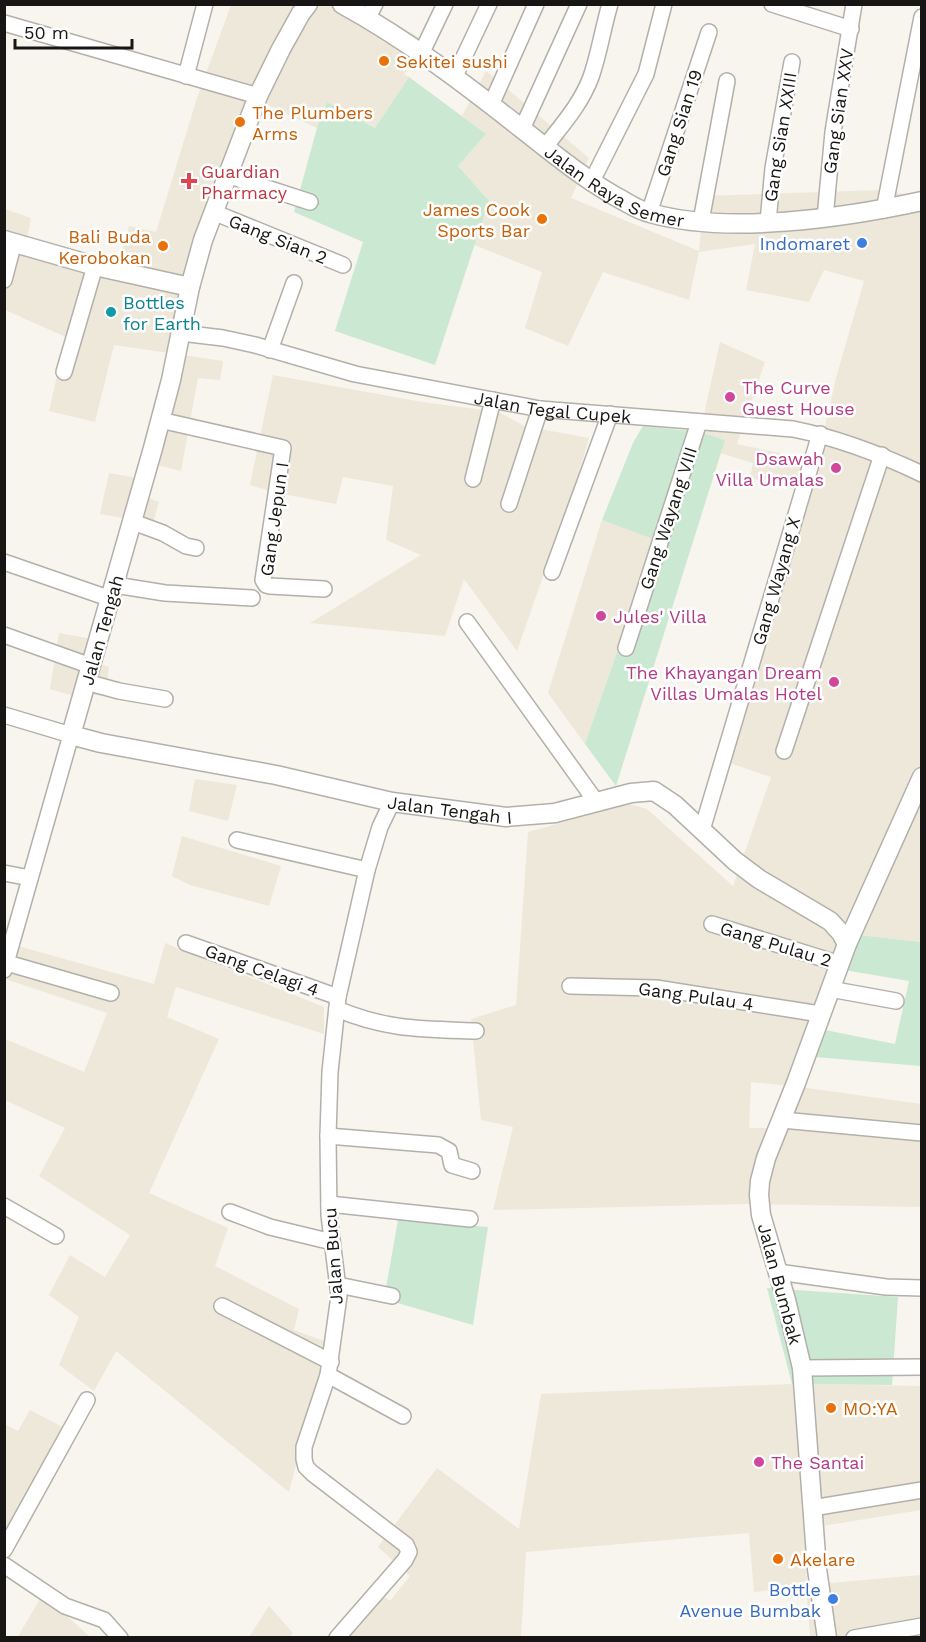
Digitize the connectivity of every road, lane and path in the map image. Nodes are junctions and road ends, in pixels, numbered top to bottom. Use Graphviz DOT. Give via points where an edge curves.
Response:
graph roads {
  1 [pos="205,4"];
  2 [pos="308,4"];
  3 [pos="446,4"];
  4 [pos="489,4"];
  5 [pos="536,4"];
  6 [pos="579,4"];
  7 [pos="610,4"];
  8 [pos="664,4"];
  9 [pos="772,4"];
  10 [pos="855,4"];
  11 [pos="359,10"];
  12 [pos="921,17"];
  13 [pos="4,23"];
  14 [pos="851,29"];
  15 [pos="709,32"];
  16 [pos="421,54"];
  17 [pos="792,62"];
  18 [pos="186,76"];
  19 [pos="455,76"];
  20 [pos="727,81"];
  21 [pos="258,96"];
  22 [pos="491,105"];
  23 [pos="522,129"];
  24 [pos="544,147"];
  25 [pos="227,175"];
  26 [pos="591,183"];
  27 [pos="921,201"];
  28 [pos="310,202"];
  29 [pos="884,210"];
  30 [pos="213,212"];
  31 [pos="649,213"];
  32 [pos="768,217"];
  33 [pos="825,218"];
  34 [pos="701,221"];
  35 [pos="9,241"];
  36 [pos="95,266"];
  37 [pos="343,266"];
  38 [pos="4,280"];
  39 [pos="294,283"];
  40 [pos="190,287"];
  41 [pos="181,333"];
  42 [pos="270,350"];
  43 [pos="64,372"];
  44 [pos="493,400"];
  45 [pos="610,414"];
  46 [pos="538,416"];
  47 [pos="160,420"];
  48 [pos="699,422"];
  49 [pos="820,434"];
  50 [pos="882,455"];
  51 [pos="921,474"];
  52 [pos="473,479"];
  53 [pos="509,504"];
  54 [pos="133,522"];
  55 [pos="196,548"];
  56 [pos="4,562"];
  57 [pos="552,572"];
  58 [pos="324,589"];
  59 [pos="113,592"];
  60 [pos="252,598"];
  61 [pos="466,622"];
  62 [pos="4,635"];
  63 [pos="626,648"];
  64 [pos="88,674"];
  65 [pos="165,699"];
  66 [pos="4,715"];
  67 [pos="71,735"];
  68 [pos="784,751"];
  69 [pos="921,777"];
  70 [pos="392,802"];
  71 [pos="597,803"];
  72 [pos="702,830"];
  73 [pos="237,840"];
  74 [pos="367,870"];
  75 [pos="4,873"];
  76 [pos="30,878"];
  77 [pos="712,924"];
  78 [pos="186,943"];
  79 [pos="847,944"];
  80 [pos="840,964"];
  81 [pos="6,966"];
  82 [pos="570,986"];
  83 [pos="830,989"];
  84 [pos="111,993"];
  85 [pos="896,1000"];
  86 [pos="338,1003"];
  87 [pos="820,1014"];
  88 [pos="476,1031"];
  89 [pos="782,1120"];
  90 [pos="921,1133"];
  91 [pos="328,1136"];
  92 [pos="472,1171"];
  93 [pos="329,1204"];
  94 [pos="4,1206"];
  95 [pos="230,1212"];
  96 [pos="470,1219"];
  97 [pos="56,1236"];
  98 [pos="332,1242"];
  99 [pos="778,1272"];
  100 [pos="338,1285"];
  101 [pos="921,1288"];
  102 [pos="392,1296"];
  103 [pos="222,1306"];
  104 [pos="921,1367"];
  105 [pos="802,1368"];
  106 [pos="330,1369"];
  107 [pos="87,1400"];
  108 [pos="403,1416"];
  109 [pos="921,1490"];
  110 [pos="812,1508"];
  111 [pos="4,1550"];
  112 [pos="4,1565"];
  113 [pos="921,1626"];
  114 [pos="120,1638"];
  115 [pos="337,1638"];
  116 [pos="827,1638"];
  117 [pos="854,1638"];
  1 -- 18 [label="street"];
  2 -- 21 [label="street, Jalan Tengah"];
  3 -- 16 [label="street"];
  4 -- 19 [label="street"];
  5 -- 22 [label="street"];
  6 -- 23 [label="street"];
  7 -- 24 [label="street" via="582,96"];
  8 -- 26 [label="street" via="646,74"];
  9 -- 14 [label="street"];
  10 -- 14 [label="street, Gang Sian XXV"];
  11 -- 16 [label="street, Jalan Raya Semer"];
  12 -- 29 [label="street"];
  13 -- 18 [label="street"];
  14 -- 33 [label="street, Gang Sian XXV" via="833,132"];
  15 -- 31 [label="street, Gang Sian 19"];
  16 -- 19 [label="street, Jalan Raya Semer"];
  17 -- 32 [label="street, Gang Sian XXIII"];
  18 -- 21 [label="street"];
  19 -- 22 [label="street, Jalan Raya Semer"];
  20 -- 34 [label="street"];
  21 -- 25 [label="street, Jalan Tengah"];
  22 -- 23 [label="street, Jalan Raya Semer"];
  23 -- 24 [label="street, Jalan Raya Semer"];
  24 -- 26 [label="street, Jalan Raya Semer"];
  25 -- 28 [label="street"];
  25 -- 30 [label="street, Jalan Tengah"];
  26 -- 31 [label="street, Jalan Raya Semer"];
  27 -- 29 [label="street, Jalan Raya Semer"];
  29 -- 33 [label="street, Jalan Raya Semer"];
  30 -- 37 [label="street, Gang Sian 2"];
  30 -- 40 [label="street, Jalan Tengah"];
  31 -- 34 [label="street, Jalan Raya Semer"];
  32 -- 33 [label="street, Jalan Raya Semer"];
  32 -- 34 [label="street, Jalan Raya Semer"];
  35 -- 36 [label="street"];
  35 -- 38 [label="street"];
  36 -- 40 [label="street"];
  36 -- 43 [label="street"];
  39 -- 42 [label="street"];
  40 -- 41 [label="street, Jalan Tengah"];
  41 -- 42 [label="street, Jalan Tegal Cupek"];
  41 -- 47 [label="street, Jalan Tengah"];
  42 -- 44 [label="street, Jalan Tegal Cupek" via="356,374"];
  44 -- 46 [label="street, Jalan Tegal Cupek"];
  44 -- 52 [label="street"];
  45 -- 46 [label="street, Jalan Tegal Cupek"];
  45 -- 48 [label="street, Jalan Tegal Cupek"];
  45 -- 57 [label="street"];
  46 -- 53 [label="street"];
  47 -- 54 [label="street, Jalan Tengah"];
  47 -- 58 [label="street, Gang Jepun I" via="283,448 263,580 270,586"];
  48 -- 49 [label="street, Jalan Tegal Cupek"];
  48 -- 63 [label="street, Gang Wayang VIII"];
  49 -- 50 [label="street, Jalan Tegal Cupek"];
  49 -- 72 [label="street, Gang Wayang X"];
  50 -- 51 [label="street, Jalan Tegal Cupek"];
  50 -- 68 [label="street"];
  54 -- 55 [label="street"];
  54 -- 59 [label="street, Jalan Tengah"];
  56 -- 59 [label="street"];
  59 -- 60 [label="street"];
  59 -- 64 [label="street, Jalan Tengah"];
  61 -- 71 [label="street"];
  62 -- 64 [label="street"];
  64 -- 65 [label="street" via="119,691"];
  64 -- 67 [label="street, Jalan Tengah"];
  66 -- 67 [label="street, Jalan Tengah I"];
  67 -- 70 [label="street, Jalan Tengah I" via="276,774"];
  67 -- 76 [label="street, Jalan Tengah"];
  69 -- 79 [label="street"];
  70 -- 71 [label="street, Jalan Tengah I" via="506,817 555,813"];
  70 -- 74 [label="street, Jalan Bucu"];
  71 -- 72 [label="street, Jalan Tengah I" via="631,792 654,791"];
  72 -- 79 [label="street, Jalan Tengah I" via="759,879 830,921"];
  73 -- 74 [label="street"];
  74 -- 86 [label="street, Jalan Bucu"];
  75 -- 76 [label="street"];
  76 -- 81 [label="street, Jalan Tengah"];
  77 -- 80 [label="street, Gang Pulau 2"];
  78 -- 86 [label="street, Gang Celagi 4"];
  79 -- 80 [label="street, Jalan Bumbak"];
  80 -- 83 [label="street, Jalan Bumbak"];
  81 -- 84 [label="street"];
  82 -- 87 [label="street, Gang Pulau 4" via="656,988"];
  83 -- 85 [label="street"];
  83 -- 87 [label="street, Jalan Bumbak"];
  86 -- 88 [label="street, Gang Celagi 4" via="372,1022"];
  86 -- 91 [label="street, Jalan Bucu"];
  87 -- 89 [label="street, Jalan Bumbak"];
  89 -- 90 [label="street"];
  89 -- 99 [label="street, Jalan Bumbak" via="766,1158 759,1195"];
  91 -- 92 [label="street" via="438,1145 449,1150 452,1165"];
  91 -- 93 [label="street, Jalan Bucu"];
  93 -- 96 [label="street"];
  93 -- 98 [label="street, Jalan Bucu"];
  94 -- 97 [label="street"];
  95 -- 98 [label="street" via="270,1227"];
  98 -- 100 [label="street, Jalan Bucu"];
  99 -- 101 [label="street"];
  99 -- 105 [label="street, Jalan Bumbak"];
  100 -- 102 [label="street"];
  100 -- 106 [label="street, Jalan Bucu"];
  103 -- 106 [label="street"];
  104 -- 105 [label="street"];
  105 -- 110 [label="street, Jalan Bumbak"];
  106 -- 108 [label="street"];
  106 -- 115 [label="street, Jalan Bucu" via="304,1447 306,1467 406,1545 409,1552"];
  107 -- 111 [label="street"];
  109 -- 110 [label="street"];
  110 -- 116 [label="street, Jalan Bumbak"];
  112 -- 114 [label="street" via="65,1606 104,1620"];
  113 -- 117 [label="street"];
}
